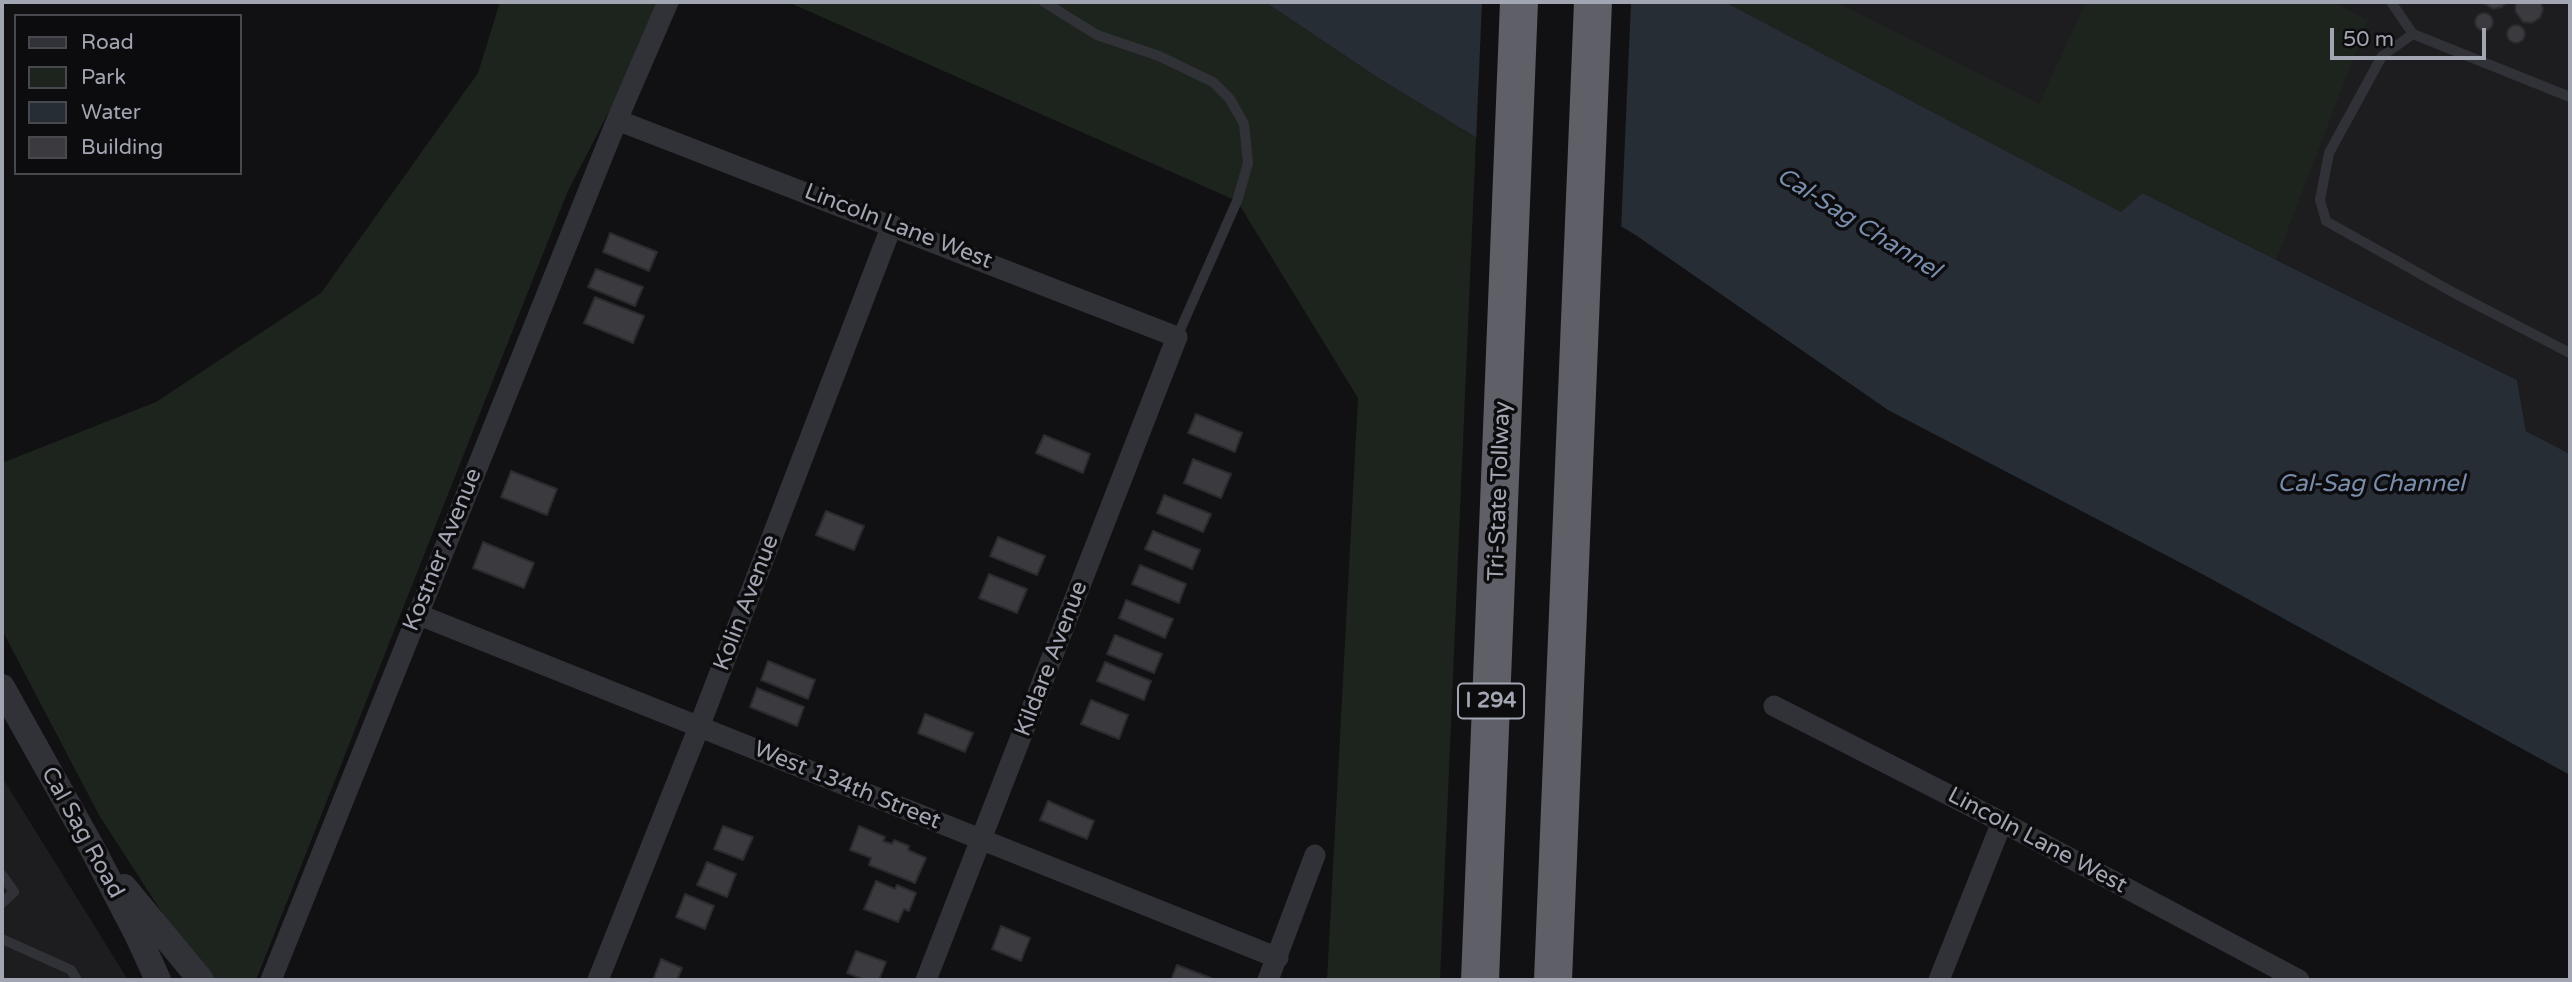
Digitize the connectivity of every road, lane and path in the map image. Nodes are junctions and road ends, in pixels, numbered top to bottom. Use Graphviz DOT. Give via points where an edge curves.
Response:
graph roads {
  1 [pos="668,2"];
  2 [pos="1044,2"];
  3 [pos="1520,2"];
  4 [pos="1593,2"];
  5 [pos="2391,2"];
  6 [pos="2413,34"];
  7 [pos="2570,97"];
  8 [pos="617,120"];
  9 [pos="892,225"];
  10 [pos="1177,337"];
  11 [pos="2570,353"];
  12 [pos="417,614"];
  13 [pos="2,687"];
  14 [pos="1774,706"];
  15 [pos="699,727"];
  16 [pos="2002,822"];
  17 [pos="981,839"];
  18 [pos="91,846"];
  19 [pos="1315,855"];
  20 [pos="2,875"];
  21 [pos="2,904"];
  22 [pos="2,939"];
  23 [pos="1278,958"];
  24 [pos="2285,977"];
  25 [pos="157,979"];
  26 [pos="77,980"];
  27 [pos="201,980"];
  28 [pos="271,980"];
  29 [pos="598,980"];
  30 [pos="926,980"];
  31 [pos="1269,980"];
  32 [pos="1480,980"];
  33 [pos="1553,980"];
  34 [pos="1939,980"];
  1 -- 8 [label="street, Kostner Avenue"];
  2 -- 10 [label="lane" via="1097,35 1213,82 1230,99 1244,124 1248,163 1237,201"];
  3 -- 32 [label="highway, Tri-State Tollway / I 294"];
  4 -- 33 [label="highway"];
  5 -- 6 [label="lane"];
  6 -- 7 [label="lane"];
  6 -- 11 [label="lane" via="2382,56 2329,153 2320,200 2326,222"];
  8 -- 9 [label="street, Lincoln Lane West"];
  8 -- 12 [label="street, Kostner Avenue"];
  9 -- 10 [label="street, Lincoln Lane West"];
  9 -- 15 [label="street, Kolin Avenue"];
  10 -- 17 [label="street, Kildare Avenue"];
  12 -- 15 [label="street, West 134th Street"];
  12 -- 28 [label="street, Kostner Avenue"];
  13 -- 18 [label="street, Cal Sag Road"];
  14 -- 16 [label="street, Lincoln Lane West"];
  15 -- 17 [label="street, West 134th Street"];
  15 -- 29 [label="street, Kolin Avenue"];
  16 -- 24 [label="street, Lincoln Lane West"];
  16 -- 34 [label="street"];
  17 -- 23 [label="street, West 134th Street"];
  17 -- 30 [label="street, Kildare Avenue"];
  18 -- 25 [label="street, Cal Sag Road"];
  18 -- 27 [label="street"];
  19 -- 23 [label="street"];
  20 -- 21 [label="lane" via="14,892"];
  22 -- 26 [label="lane" via="71,970"];
  23 -- 31 [label="street"];
}
